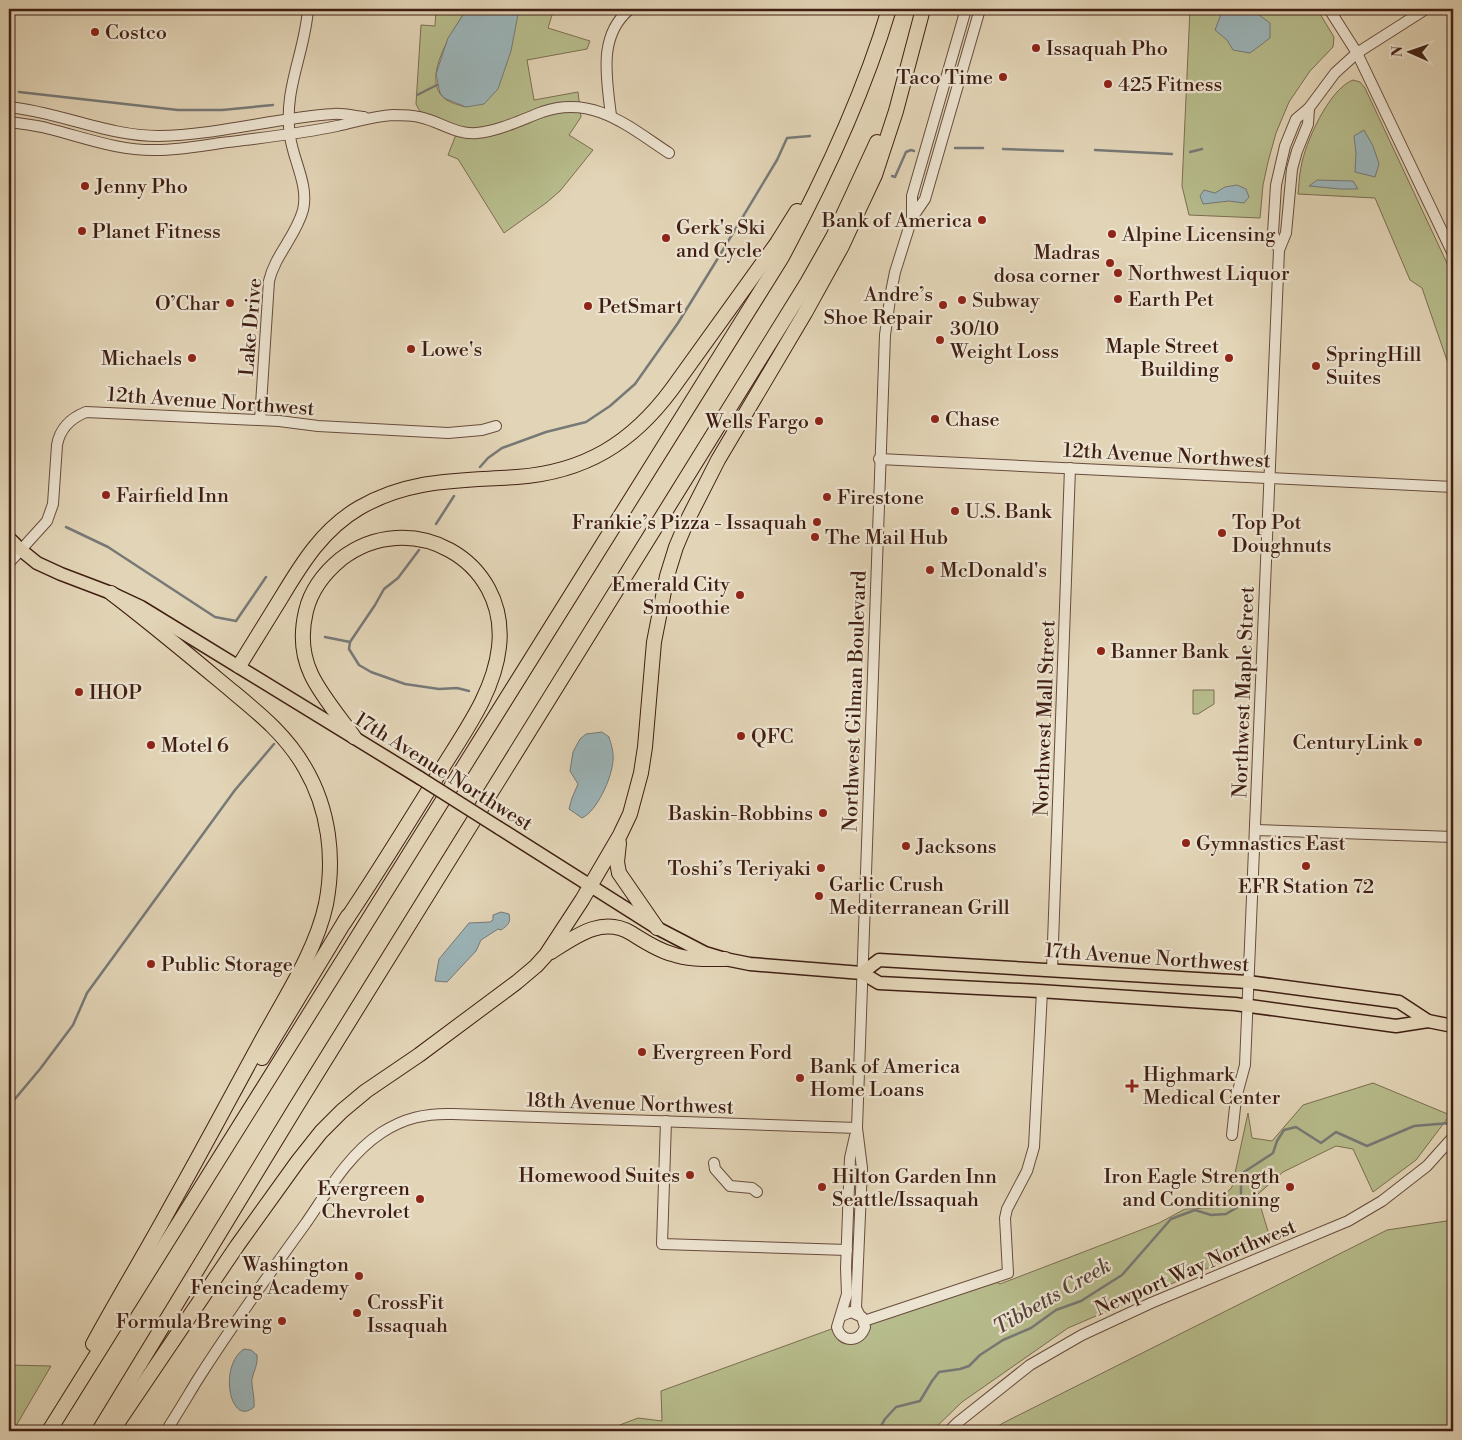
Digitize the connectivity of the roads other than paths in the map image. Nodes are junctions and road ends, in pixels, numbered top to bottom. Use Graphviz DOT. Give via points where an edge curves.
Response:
graph roads {
  1 [pos="308,9"];
  2 [pos="630,9"];
  3 [pos="889,9"];
  4 [pos="924,9"];
  5 [pos="966,9"];
  6 [pos="980,9"];
  7 [pos="1329,9"];
  8 [pos="1426,9"];
  9 [pos="919,30"];
  10 [pos="1357,53"];
  11 [pos="9,107"];
  12 [pos="611,116"];
  13 [pos="370,117"];
  14 [pos="288,120"];
  15 [pos="9,122"];
  16 [pos="290,134"];
  17 [pos="837,149"];
  18 [pos="669,153"];
  19 [pos="912,218"];
  20 [pos="1453,254"];
  21 [pos="260,420"];
  22 [pos="496,426"];
  23 [pos="879,459"];
  24 [pos="1070,468"];
  25 [pos="1268,478"];
  26 [pos="1453,487"];
  27 [pos="9,538"];
  28 [pos="21,550"];
  29 [pos="9,563"];
  30 [pos="111,592"];
  31 [pos="239,666"];
  32 [pos="354,737"];
  33 [pos="1255,830"];
  34 [pos="620,835"];
  35 [pos="1453,837"];
  36 [pos="590,886"];
  37 [pos="657,928"];
  38 [pos="546,955"];
  39 [pos="725,959"];
  40 [pos="1052,970"];
  41 [pos="862,973"];
  42 [pos="1248,982"];
  43 [pos="1042,991"];
  44 [pos="1247,1005"];
  45 [pos="1428,1020"];
  46 [pos="1453,1026"];
  47 [pos="666,1121"];
  48 [pos="857,1128"];
  49 [pos="1232,1135"];
  50 [pos="1453,1137"];
  51 [pos="714,1163"];
  52 [pos="758,1192"];
  53 [pos="171,1206"];
  54 [pos="847,1250"];
  55 [pos="841,1316"];
  56 [pos="861,1318"];
  57 [pos="48,1431"];
  58 [pos="99,1431"];
  59 [pos="112,1431"];
  60 [pos="166,1431"];
  61 [pos="949,1431"];
  1 -- 14 [label="street, Lake Drive" via="304,40 292,80"];
  2 -- 12 [label="street" via="616,24 607,50"];
  3 -- 17 [label="highway"];
  4 -- 9 [label="highway"];
  5 -- 19 [label="street, Northwest Gilman Boulevard" via="912,196"];
  6 -- 19 [label="street, Northwest Gilman Boulevard" via="925,199"];
  7 -- 10 [label="street"];
  8 -- 10 [label="street"];
  9 -- 34 [label="highway" via="875,175 857,215 805,313 718,460 676,547 654,642 641,774 630,814"];
  9 -- 58 [label="highway" via="871,158 807,283"];
  10 -- 20 [label="street"];
  10 -- 25 [label="street, Northwest Maple Street" via="1296,119 1278,172 1273,233 1279,250"];
  11 -- 14 [label="street" via="153,136"];
  12 -- 13 [label="street" via="586,108 563,108 545,111 494,130 468,133 419,117"];
  12 -- 18 [label="street"];
  13 -- 14 [label="street" via="335,114"];
  13 -- 16 [label="street"];
  14 -- 16 [label="street, Lake Drive"];
  15 -- 16 [label="street" via="106,145 148,150"];
  16 -- 21 [label="street, Lake Drive" via="304,201 297,225 268,281"];
  17 -- 31 [label="highway" via="777,243 656,410 639,428 604,453 574,466 526,476 423,483 395,491 358,508 315,545"];
  17 -- 57 [label="highway" via="782,257"];
  19 -- 23 [label="street, Northwest Gilman Boulevard" via="889,304 883,355"];
  21 -- 22 [label="street, 12th Avenue Northwest" via="448,433 474,432"];
  21 -- 28 [label="street, 12th Avenue Northwest" via="93,411 80,414 62,430 58,440 53,504 48,521"];
  23 -- 24 [label="street, 12th Avenue Northwest"];
  23 -- 41 [label="street, Northwest Gilman Boulevard"];
  24 -- 25 [label="street, 12th Avenue Northwest"];
  24 -- 40 [label="street, Northwest Mall Street"];
  25 -- 26 [label="street, 12th Avenue Northwest"];
  25 -- 33 [label="street, Northwest Maple Street"];
  27 -- 28 [label="main road, 17th Avenue Northwest"];
  28 -- 29 [label="street"];
  28 -- 30 [label="main road, 17th Avenue Northwest" via="47,568"];
  30 -- 31 [label="main road, 17th Avenue Northwest"];
  30 -- 53 [label="highway" via="278,731 306,769 319,797 328,835 328,890 319,928 297,975"];
  31 -- 32 [label="main road, 17th Avenue Northwest"];
  32 -- 36 [label="main road, 17th Avenue Northwest, bridge"];
  32 -- 53 [label="highway" via="311,674 303,640 303,622 314,589 333,565 358,548 404,537 437,544 466,560 496,603 499,647 490,687 382,868 344,923"];
  33 -- 35 [label="street"];
  33 -- 42 [label="street, Northwest Maple Street"];
  34 -- 36 [label="highway"];
  34 -- 37 [label="highway" via="619,873"];
  36 -- 37 [label="main road, 17th Avenue Northwest"];
  36 -- 38 [label="highway"];
  37 -- 39 [label="main road, 17th Avenue Northwest" via="705,953"];
  38 -- 39 [label="highway" via="587,930 608,926 622,928 672,954"];
  38 -- 59 [label="highway" via="517,982 366,1090 321,1132 237,1246"];
  39 -- 41 [label="main road, 17th Avenue Northwest" via="772,967"];
  40 -- 41 [label="main road, 17th Avenue Northwest" via="879,960"];
  40 -- 42 [label="main road, 17th Avenue Northwest"];
  41 -- 43 [label="main road, 17th Avenue Northwest" via="879,984"];
  41 -- 48 [label="street, Northwest Gilman Boulevard"];
  42 -- 44 [label="street, Northwest Maple Street"];
  42 -- 45 [label="main road, 17th Avenue Northwest" via="1399,1002"];
  43 -- 44 [label="main road, 17th Avenue Northwest"];
  43 -- 56 [label="street" via="1034,1147 1005,1218 1008,1273"];
  44 -- 45 [label="main road, 17th Avenue Northwest" via="1396,1026"];
  44 -- 49 [label="street, Northwest Maple Street" via="1245,1065 1236,1098"];
  45 -- 46 [label="main road, 17th Avenue Northwest"];
  47 -- 48 [label="street, 18th Avenue Northwest"];
  47 -- 54 [label="street" via="662,1244"];
  47 -- 60 [label="street, 18th Avenue Northwest" via="438,1114 402,1121 371,1140 336,1178 288,1246"];
  48 -- 54 [label="street, Northwest Gilman Boulevard" via="850,1158"];
  48 -- 56 [label="street, Northwest Gilman Boulevard" via="862,1168 856,1308"];
  50 -- 61 [label="street, Newport Way Northwest" via="1427,1166 1382,1201 1348,1221 1150,1303 1082,1335 1030,1365"];
  51 -- 52 [label="street" via="715,1169 730,1186 752,1188"];
  53 -- 57 [label="highway"];
  54 -- 55 [label="street, Northwest Gilman Boulevard" via="847,1294"];
  55 -- 56 [label="street" via="848,1312"];
  55 -- 56 [label="street" via="837,1323 838,1331 847,1339 860,1336 864,1329"];
}
